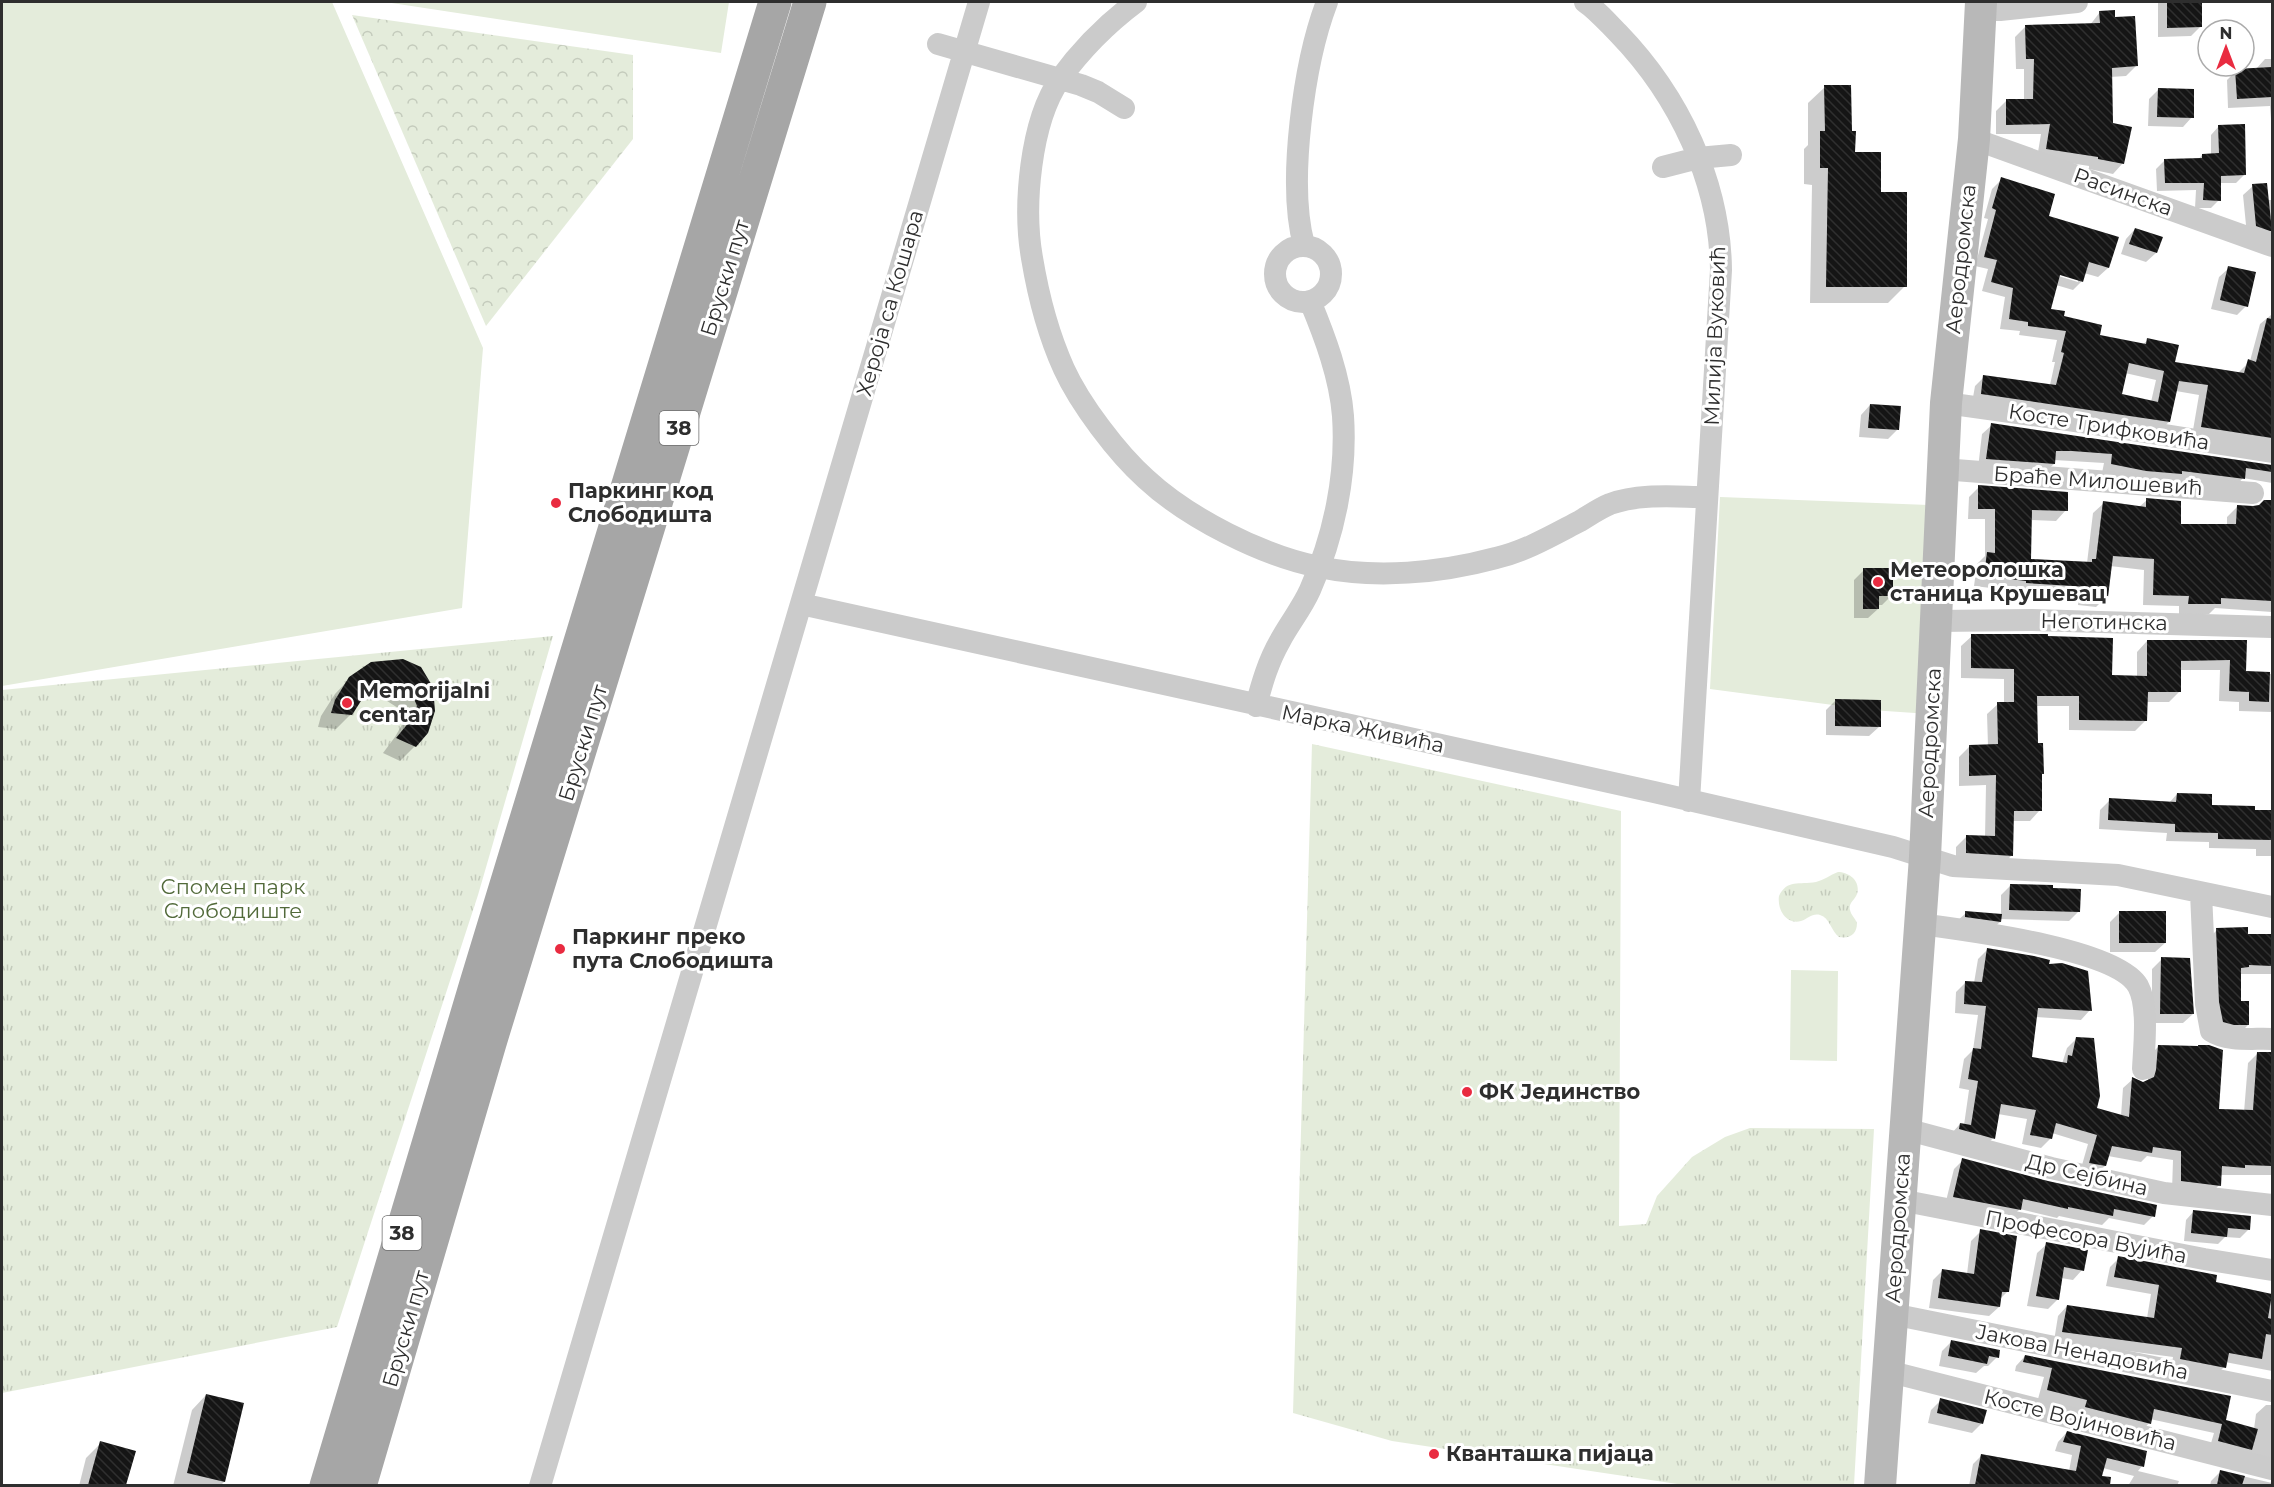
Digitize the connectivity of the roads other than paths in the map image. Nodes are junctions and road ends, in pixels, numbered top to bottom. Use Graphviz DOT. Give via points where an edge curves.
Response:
graph roads {
  1 [pos="775,2"];
  2 [pos="810,2"];
  3 [pos="978,2"];
  4 [pos="1136,2"];
  5 [pos="1327,2"];
  6 [pos="1585,2"];
  7 [pos="2077,2"];
  8 [pos="1981,6"];
  9 [pos="938,44"];
  10 [pos="964,53"];
  11 [pos="1059,80"];
  12 [pos="1124,108"];
  13 [pos="1974,139"];
  14 [pos="1731,155"];
  15 [pos="1698,158"];
  16 [pos="1663,167"];
  17 [pos="1304,245"];
  18 [pos="2272,246"];
  19 [pos="1310,301"];
  20 [pos="1946,403"];
  21 [pos="2272,452"];
  22 [pos="1942,469"];
  23 [pos="2253,493"];
  24 [pos="1707,496"];
  25 [pos="1320,567"];
  26 [pos="801,604"];
  27 [pos="1936,621"];
  28 [pos="2272,627"];
  29 [pos="1257,706"];
  30 [pos="1689,801"];
  31 [pos="1925,857"];
  32 [pos="2201,893"];
  33 [pos="2272,907"];
  34 [pos="1920,924"];
  35 [pos="2272,1039"];
  36 [pos="2143,1069"];
  37 [pos="1905,1129"];
  38 [pos="1900,1200"];
  39 [pos="2272,1205"];
  40 [pos="2272,1269"];
  41 [pos="1892,1314"];
  42 [pos="1887,1371"];
  43 [pos="2272,1391"];
  44 [pos="2272,1469"];
  45 [pos="326,1485"];
  46 [pos="360,1485"];
  47 [pos="540,1485"];
  48 [pos="1880,1485"];
  1 -- 45 [label="main road, Бруски пут / 38"];
  2 -- 46 [label="main road, Бруски пут / 38" via="490,1042"];
  3 -- 10 [label="street, Хероја са Кошара"];
  4 -- 11 [label="street" via="1116,17"];
  5 -- 17 [label="street" via="1313,50 1298,151 1299,225"];
  6 -- 15 [label="street, Милија Вуковић" via="1636,51 1661,85"];
  7 -- 8 [label="street" via="2000,10"];
  8 -- 13 [label="street, Аеродромска"];
  9 -- 10 [label="street"];
  10 -- 11 [label="street"];
  10 -- 26 [label="street, Хероја са Кошара"];
  11 -- 12 [label="street" via="1098,92"];
  11 -- 25 [label="street" via="1045,109 1032,158 1028,213 1031,256 1041,301 1064,369 1095,421 1146,479 1228,535"];
  13 -- 18 [label="street, Расинска"];
  13 -- 20 [label="street, Аеродромска"];
  14 -- 15 [label="street"];
  15 -- 16 [label="street"];
  15 -- 24 [label="street, Милија Вуковић" via="1720,241"];
  17 -- 19 [label="street" via="1321,251 1331,267 1330,284"];
  17 -- 19 [label="street" via="1294,246 1279,258 1275,277 1284,295"];
  19 -- 25 [label="street" via="1325,337 1343,415 1340,491"];
  20 -- 21 [label="street, Косте Трифковића"];
  20 -- 22 [label="street, Аеродромска"];
  22 -- 23 [label="street, Браће Милошевић"];
  22 -- 27 [label="street, Аеродромска"];
  24 -- 25 [label="street" via="1640,497 1609,504 1545,540 1498,558 1446,568 1389,573"];
  24 -- 30 [label="street, Милија Вуковић"];
  25 -- 29 [label="street" via="1263,677"];
  26 -- 29 [label="street, Марка Живића"];
  26 -- 47 [label="street, Хероја са Кошара"];
  27 -- 28 [label="street, Неготинска"];
  27 -- 31 [label="street, Аеродромска"];
  29 -- 30 [label="street, Марка Живића"];
  30 -- 31 [label="street, Марка Живића"];
  31 -- 32 [label="street, Марка Живића" via="1953,866 2118,875"];
  31 -- 34 [label="street, Аеродромска"];
  32 -- 33 [label="street, Марка Живића"];
  32 -- 35 [label="street" via="2206,1004 2211,1031 2229,1038"];
  34 -- 36 [label="street" via="2004,935 2073,951 2128,976 2137,985 2143,1004"];
  34 -- 37 [label="street, Аеродромска"];
  37 -- 38 [label="street, Аеродромска"];
  37 -- 39 [label="street, Др Сејбина" via="2164,1193"];
  38 -- 40 [label="street, Професора Вујића"];
  38 -- 41 [label="street, Аеродромска"];
  41 -- 42 [label="street, Аеродромска"];
  41 -- 43 [label="street, Јакова Ненадовића"];
  42 -- 44 [label="street, Косте Војиновића"];
  42 -- 48 [label="street, Аеродромска"];
}
